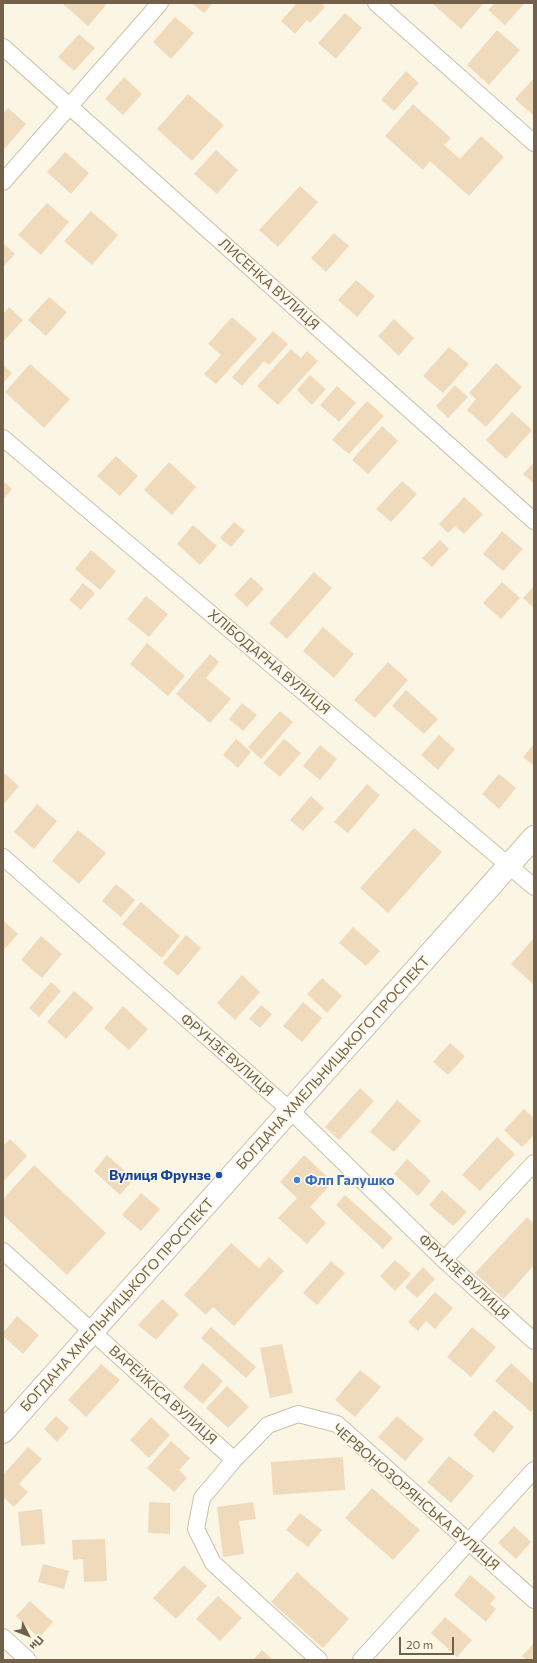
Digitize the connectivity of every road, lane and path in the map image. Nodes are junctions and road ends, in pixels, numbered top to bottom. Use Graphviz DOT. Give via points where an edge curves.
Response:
graph roads {
  1 [pos="160,3"];
  2 [pos="376,3"];
  3 [pos="3,47"];
  4 [pos="70,106"];
  5 [pos="534,143"];
  6 [pos="3,182"];
  7 [pos="3,438"];
  8 [pos="534,521"];
  9 [pos="534,837"];
  10 [pos="3,857"];
  11 [pos="509,865"];
  12 [pos="534,888"];
  13 [pos="291,1111"];
  14 [pos="534,1163"];
  15 [pos="3,1251"];
  16 [pos="444,1260"];
  17 [pos="93,1331"];
  18 [pos="534,1341"];
  19 [pos="3,1432"];
  20 [pos="234,1460"];
  21 [pos="534,1470"];
  22 [pos="469,1542"];
  23 [pos="534,1600"];
  24 [pos="3,1637"];
  25 [pos="28,1660"];
  26 [pos="319,1660"];
  27 [pos="361,1660"];
  1 -- 4 [label="street"];
  2 -- 5 [label="street"];
  3 -- 4 [label="street, ЛИСЕНКА ВУЛИЦЯ"];
  4 -- 6 [label="street"];
  4 -- 8 [label="street, ЛИСЕНКА ВУЛИЦЯ"];
  7 -- 11 [label="street, ХЛІБОДАРНА ВУЛИЦЯ"];
  9 -- 11 [label="main road, БОГДАНА ХМЕЛЬНИЦЬКОГО ПРОСПЕКТ"];
  10 -- 13 [label="street, ФРУНЗЕ ВУЛИЦЯ"];
  11 -- 12 [label="street, ХЛІБОДАРНА ВУЛИЦЯ"];
  11 -- 13 [label="main road, БОГДАНА ХМЕЛЬНИЦЬКОГО ПРОСПЕКТ"];
  13 -- 16 [label="street, ФРУНЗЕ ВУЛИЦЯ"];
  13 -- 17 [label="main road, БОГДАНА ХМЕЛЬНИЦЬКОГО ПРОСПЕКТ"];
  14 -- 16 [label="street"];
  15 -- 17 [label="street, ВАРЕЙКІСА ВУЛИЦЯ"];
  16 -- 18 [label="street, ФРУНЗЕ ВУЛИЦЯ"];
  17 -- 19 [label="main road, БОГДАНА ХМЕЛЬНИЦЬКОГО ПРОСПЕКТ"];
  17 -- 20 [label="street, ВАРЕЙКІСА ВУЛИЦЯ"];
  20 -- 22 [label="street, ЧЕРВОНОЗОРЯНСЬКА ВУЛИЦЯ" via="268,1426 298,1414 337,1424"];
  20 -- 26 [label="street, ЧЕРВОНОЗОРЯНСЬКА ВУЛИЦЯ" via="202,1498 196,1529 213,1563"];
  21 -- 22 [label="street"];
  22 -- 23 [label="street, ЧЕРВОНОЗОРЯНСЬКА ВУЛИЦЯ"];
  22 -- 27 [label="street"];
  24 -- 25 [label="street"];
}
